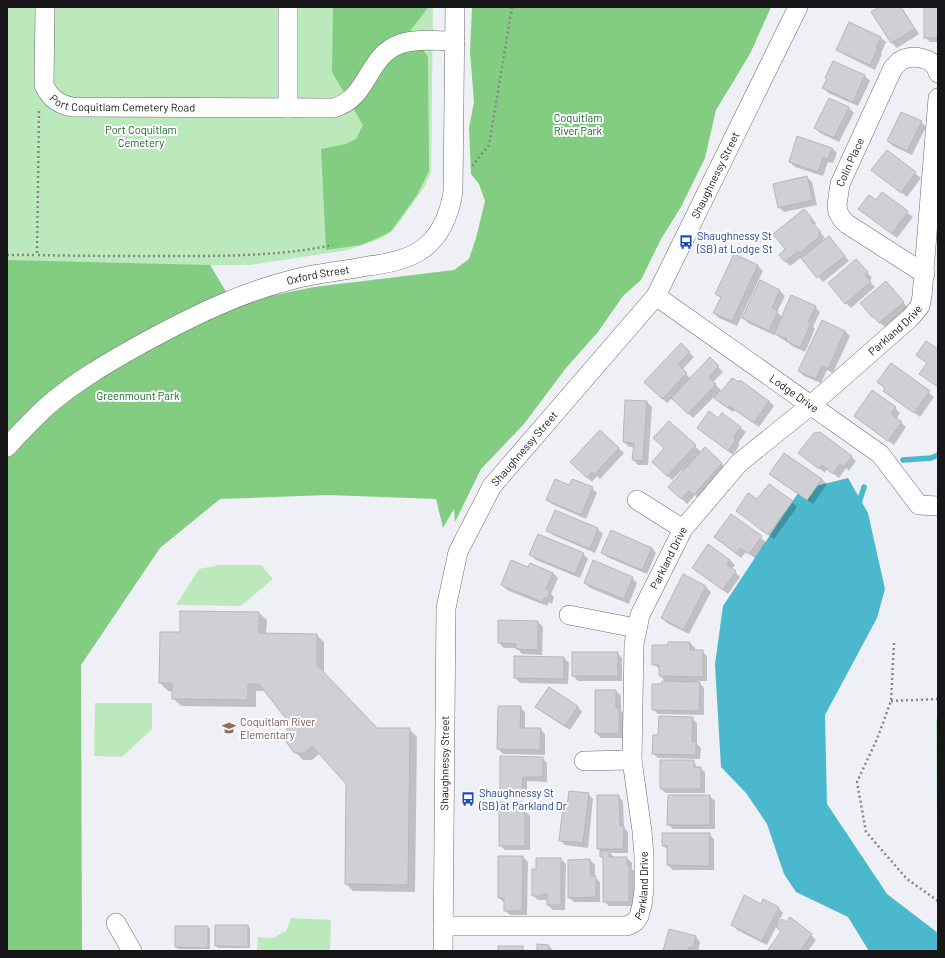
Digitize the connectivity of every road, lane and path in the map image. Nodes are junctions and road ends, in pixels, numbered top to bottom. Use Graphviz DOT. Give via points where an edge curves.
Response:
graph roads {
  1 [pos="45,7"];
  2 [pos="288,7"];
  3 [pos="455,7"];
  4 [pos="512,7"];
  5 [pos="798,7"];
  6 [pos="455,41"];
  7 [pos="938,72"];
  8 [pos="51,97"];
  9 [pos="938,98"];
  10 [pos="288,108"];
  11 [pos="470,168"];
  12 [pos="333,245"];
  13 [pos="7,255"];
  14 [pos="37,255"];
  15 [pos="925,274"];
  16 [pos="656,296"];
  17 [pos="811,405"];
  18 [pos="7,447"];
  19 [pos="637,500"];
  20 [pos="938,506"];
  21 [pos="684,529"];
  22 [pos="569,615"];
  23 [pos="636,628"];
  24 [pos="894,643"];
  25 [pos="938,699"];
  26 [pos="891,701"];
  27 [pos="632,760"];
  28 [pos="584,761"];
  29 [pos="938,901"];
  30 [pos="116,923"];
  31 [pos="443,926"];
  32 [pos="132,951"];
  33 [pos="443,951"];
  1 -- 8 [label="street, Port Coquitlam Cemetery Road" via="44,85"];
  2 -- 10 [label="street"];
  3 -- 6 [label="street, Oxford Street"];
  4 -- 11 [label="path" via="489,145"];
  5 -- 16 [label="street, Shaughnessy Street"];
  6 -- 10 [label="street, Port Coquitlam Cemetery Road" via="418,41 400,44 379,59 357,92 345,104 333,108"];
  6 -- 18 [label="street, Oxford Street" via="452,192 444,224 431,242 402,260 293,279 245,294 194,316 130,350 80,381 46,407"];
  7 -- 15 [label="street, Colin Place" via="931,60 921,58 901,61 893,68 840,184 837,205 838,212 847,224"];
  8 -- 10 [label="street, Port Coquitlam Cemetery Road" via="63,105 82,108"];
  8 -- 14 [label="path" via="39,110"];
  9 -- 15 [label="street, Parkland Drive"];
  12 -- 14 [label="path" via="270,254 233,256"];
  13 -- 14 [label="path"];
  15 -- 17 [label="street, Parkland Drive" via="917,311"];
  16 -- 17 [label="street, Lodge Drive"];
  16 -- 31 [label="street, Shaughnessy Street" via="492,486 458,552 446,608"];
  17 -- 20 [label="street, Lodge Drive" via="880,454 919,505"];
  17 -- 21 [label="street, Parkland Drive" via="739,463"];
  19 -- 21 [label="street"];
  21 -- 23 [label="street, Parkland Drive" via="640,615"];
  22 -- 23 [label="street"];
  23 -- 27 [label="street, Parkland Drive"];
  24 -- 26 [label="path"];
  25 -- 26 [label="path"];
  26 -- 29 [label="path" via="857,782 866,832 907,879"];
  27 -- 28 [label="street"];
  27 -- 31 [label="street, Parkland Drive" via="644,856 642,905 635,922 627,926"];
  30 -- 32 [label="street"];
  31 -- 33 [label="street, Shaughnessy Street"];
}
